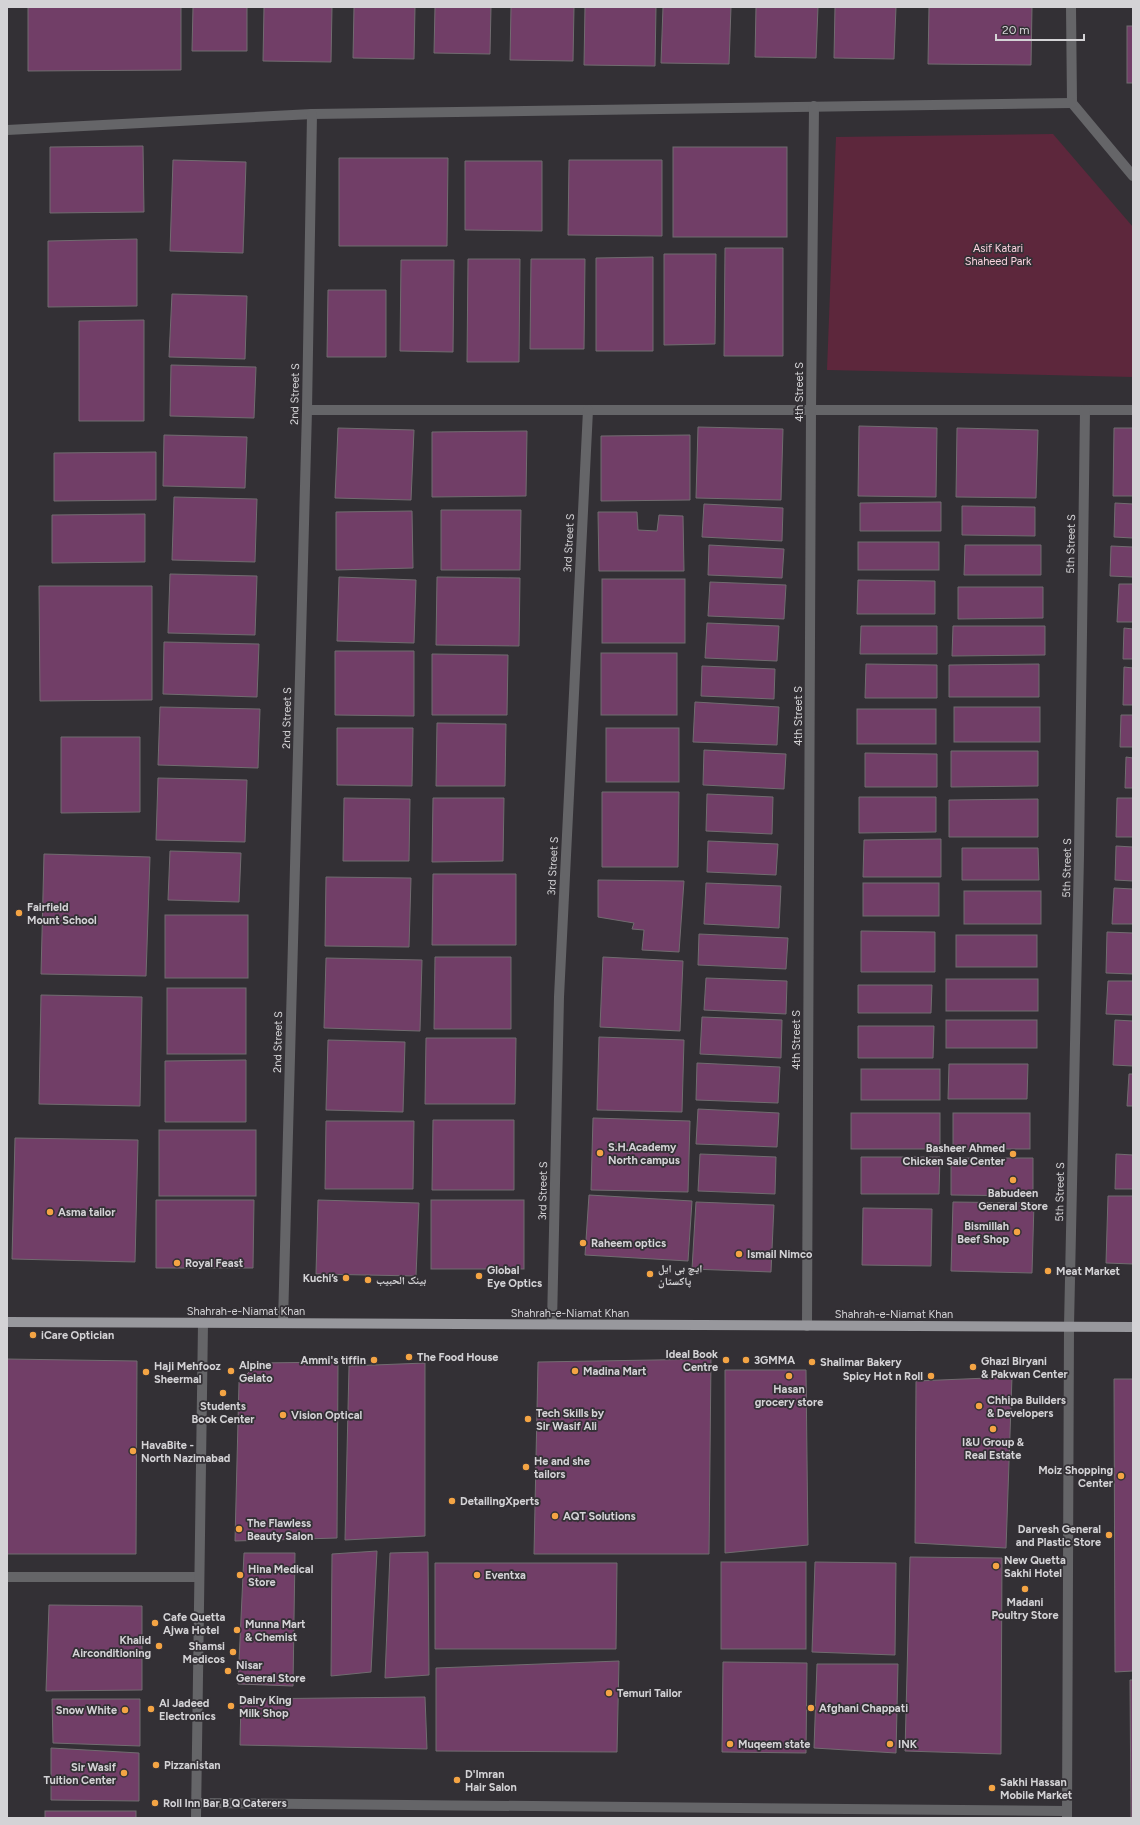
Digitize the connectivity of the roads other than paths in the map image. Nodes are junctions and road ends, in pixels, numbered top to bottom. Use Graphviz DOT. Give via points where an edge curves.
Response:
graph roads {
  1 [pos="1071,7"];
  2 [pos="1072,103"];
  3 [pos="814,106"];
  4 [pos="312,114"];
  5 [pos="7,130"];
  6 [pos="1133,176"];
  7 [pos="307,410"];
  8 [pos="588,410"];
  9 [pos="811,410"];
  10 [pos="1084,410"];
  11 [pos="1133,410"];
  12 [pos="7,1322"];
  13 [pos="203,1323"];
  14 [pos="283,1324"];
  15 [pos="552,1324"];
  16 [pos="807,1326"];
  17 [pos="1069,1326"];
  18 [pos="1133,1327"];
  19 [pos="7,1577"];
  20 [pos="199,1577"];
  21 [pos="196,1803"];
  22 [pos="1067,1815"];
  23 [pos="196,1818"];
  1 -- 2 [label="street"];
  2 -- 3 [label="street"];
  2 -- 6 [label="street"];
  3 -- 4 [label="street"];
  3 -- 9 [label="street, 4th Street S"];
  4 -- 5 [label="street"];
  4 -- 7 [label="street, 2nd Street S"];
  7 -- 8 [label="street"];
  7 -- 14 [label="street, 2nd Street S"];
  8 -- 9 [label="street"];
  8 -- 15 [label="street, 3rd Street S" via="559,997"];
  9 -- 10 [label="street"];
  9 -- 16 [label="street, 4th Street S"];
  10 -- 11 [label="street"];
  10 -- 17 [label="street, 5th Street S" via="1079,864"];
  12 -- 13 [label="main road, Shahrah-e-Niamat Khan"];
  13 -- 14 [label="main road, Shahrah-e-Niamat Khan"];
  13 -- 20 [label="street"];
  14 -- 15 [label="main road, Shahrah-e-Niamat Khan"];
  15 -- 16 [label="main road, Shahrah-e-Niamat Khan"];
  16 -- 17 [label="main road, Shahrah-e-Niamat Khan"];
  17 -- 18 [label="main road, Shahrah-e-Niamat Khan"];
  17 -- 22 [label="street, 5th Street S"];
  19 -- 20 [label="street"];
  20 -- 21 [label="street"];
  21 -- 22 [label="street"];
  21 -- 23 [label="street"];
}
